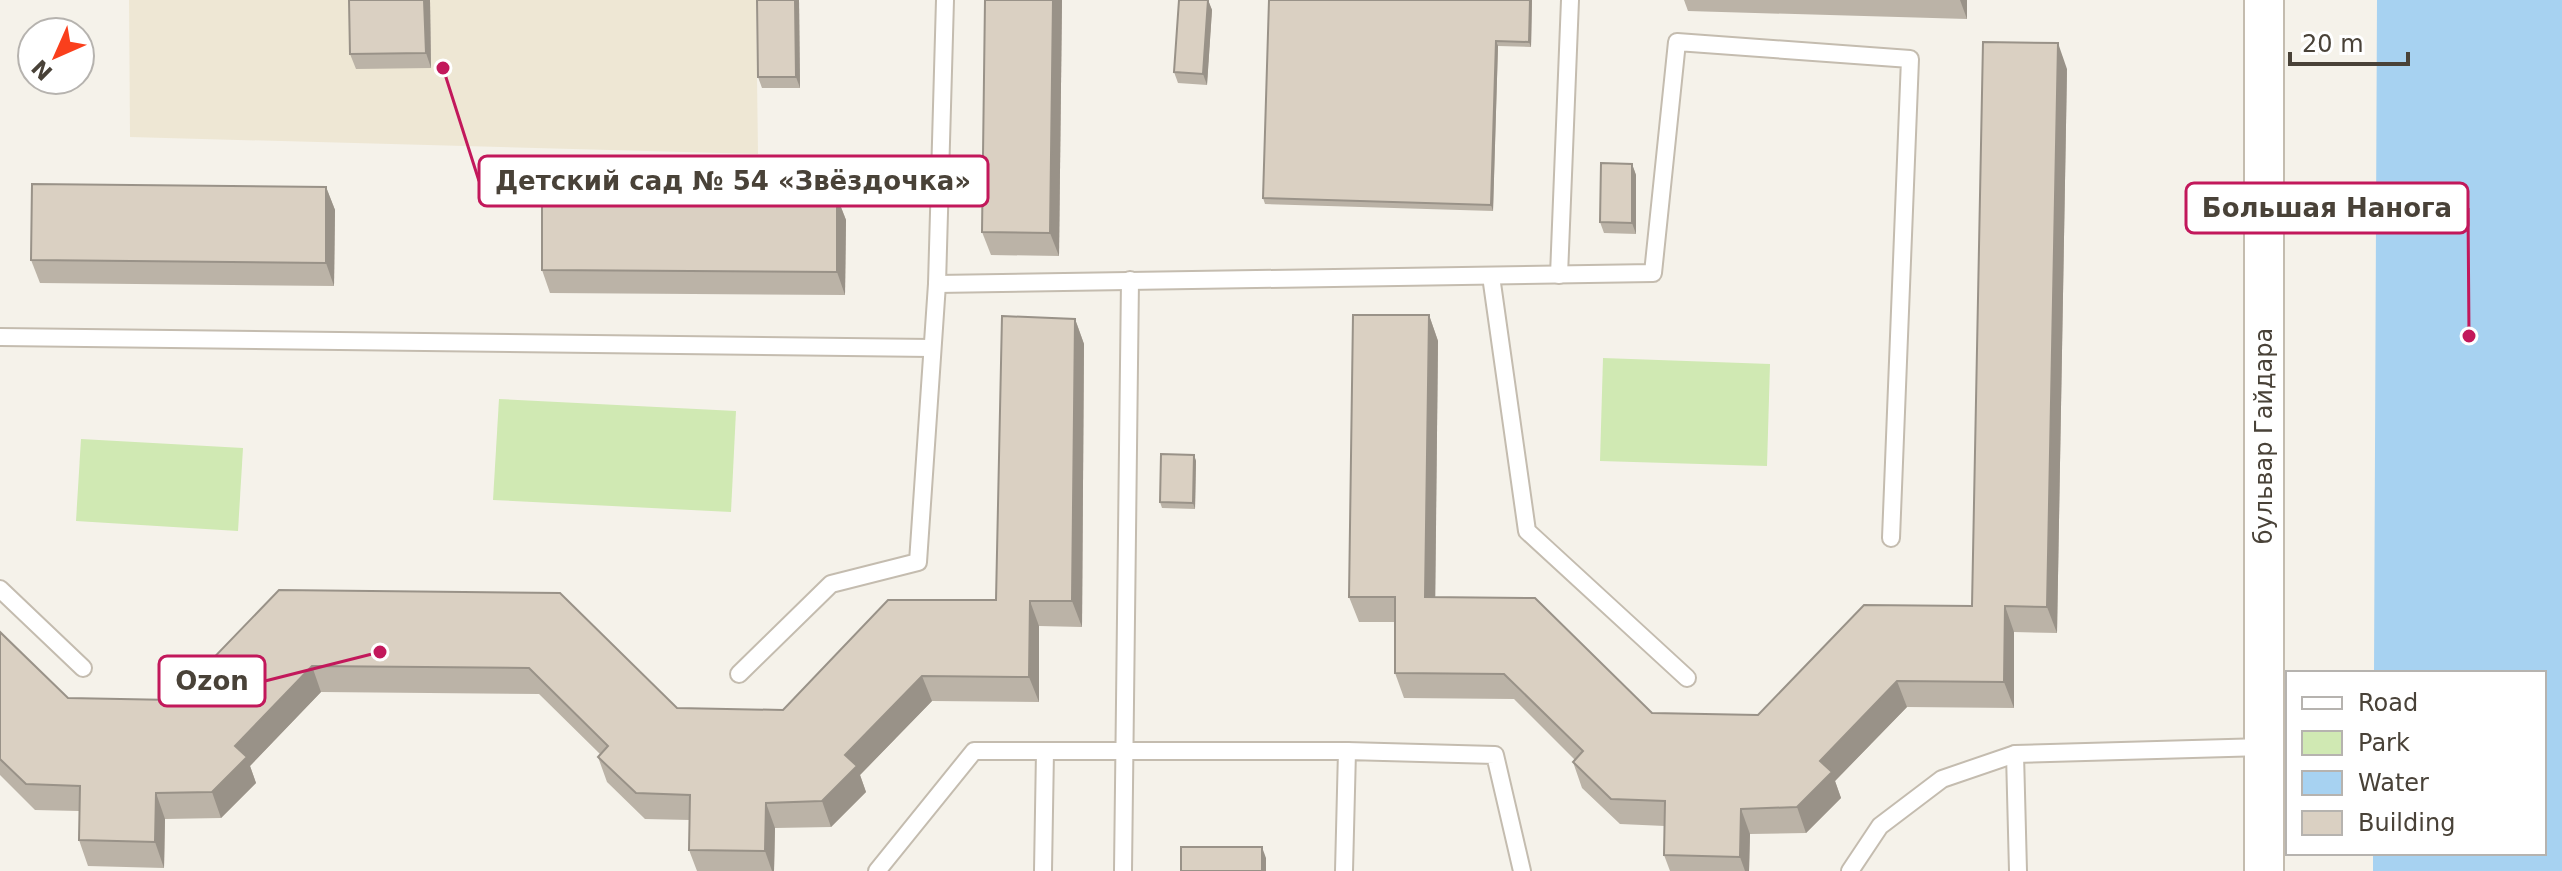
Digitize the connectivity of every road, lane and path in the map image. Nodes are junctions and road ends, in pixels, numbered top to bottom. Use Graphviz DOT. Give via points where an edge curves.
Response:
graph roads {
  1 [pos="945,0"];
  2 [pos="1570,0"];
  3 [pos="2264,0"];
  4 [pos="1559,275"];
  5 [pos="1491,276"];
  6 [pos="1130,280"];
  7 [pos="937,284"];
  8 [pos="0,337"];
  9 [pos="931,348"];
  10 [pos="1891,538"];
  11 [pos="0,589"];
  12 [pos="83,668"];
  13 [pos="739,674"];
  14 [pos="1687,678"];
  15 [pos="2264,747"];
  16 [pos="1124,749"];
  17 [pos="1045,751"];
  18 [pos="1347,751"];
  19 [pos="2015,754"];
  20 [pos="877,871"];
  21 [pos="1043,871"];
  22 [pos="1123,871"];
  23 [pos="1344,871"];
  24 [pos="1522,871"];
  25 [pos="1850,871"];
  26 [pos="2018,871"];
  27 [pos="2264,871"];
  1 -- 7 [label="lane"];
  2 -- 4 [label="lane"];
  3 -- 15 [label="street, бульвар Гайдара"];
  4 -- 5 [label="lane"];
  4 -- 10 [label="lane" via="1653,273 1677,42 1910,59"];
  5 -- 6 [label="lane"];
  5 -- 14 [label="lane" via="1527,531"];
  6 -- 7 [label="lane"];
  6 -- 16 [label="lane"];
  7 -- 9 [label="lane"];
  8 -- 9 [label="lane"];
  9 -- 13 [label="lane" via="918,562 831,584"];
  11 -- 12 [label="lane"];
  15 -- 19 [label="lane"];
  15 -- 27 [label="street, бульвар Гайдара"];
  16 -- 17 [label="lane"];
  16 -- 18 [label="lane"];
  16 -- 22 [label="lane"];
  17 -- 20 [label="lane" via="974,751"];
  17 -- 21 [label="lane"];
  18 -- 23 [label="lane"];
  18 -- 24 [label="lane" via="1495,755"];
  19 -- 25 [label="lane" via="1942,779 1880,826"];
  19 -- 26 [label="lane"];
}
